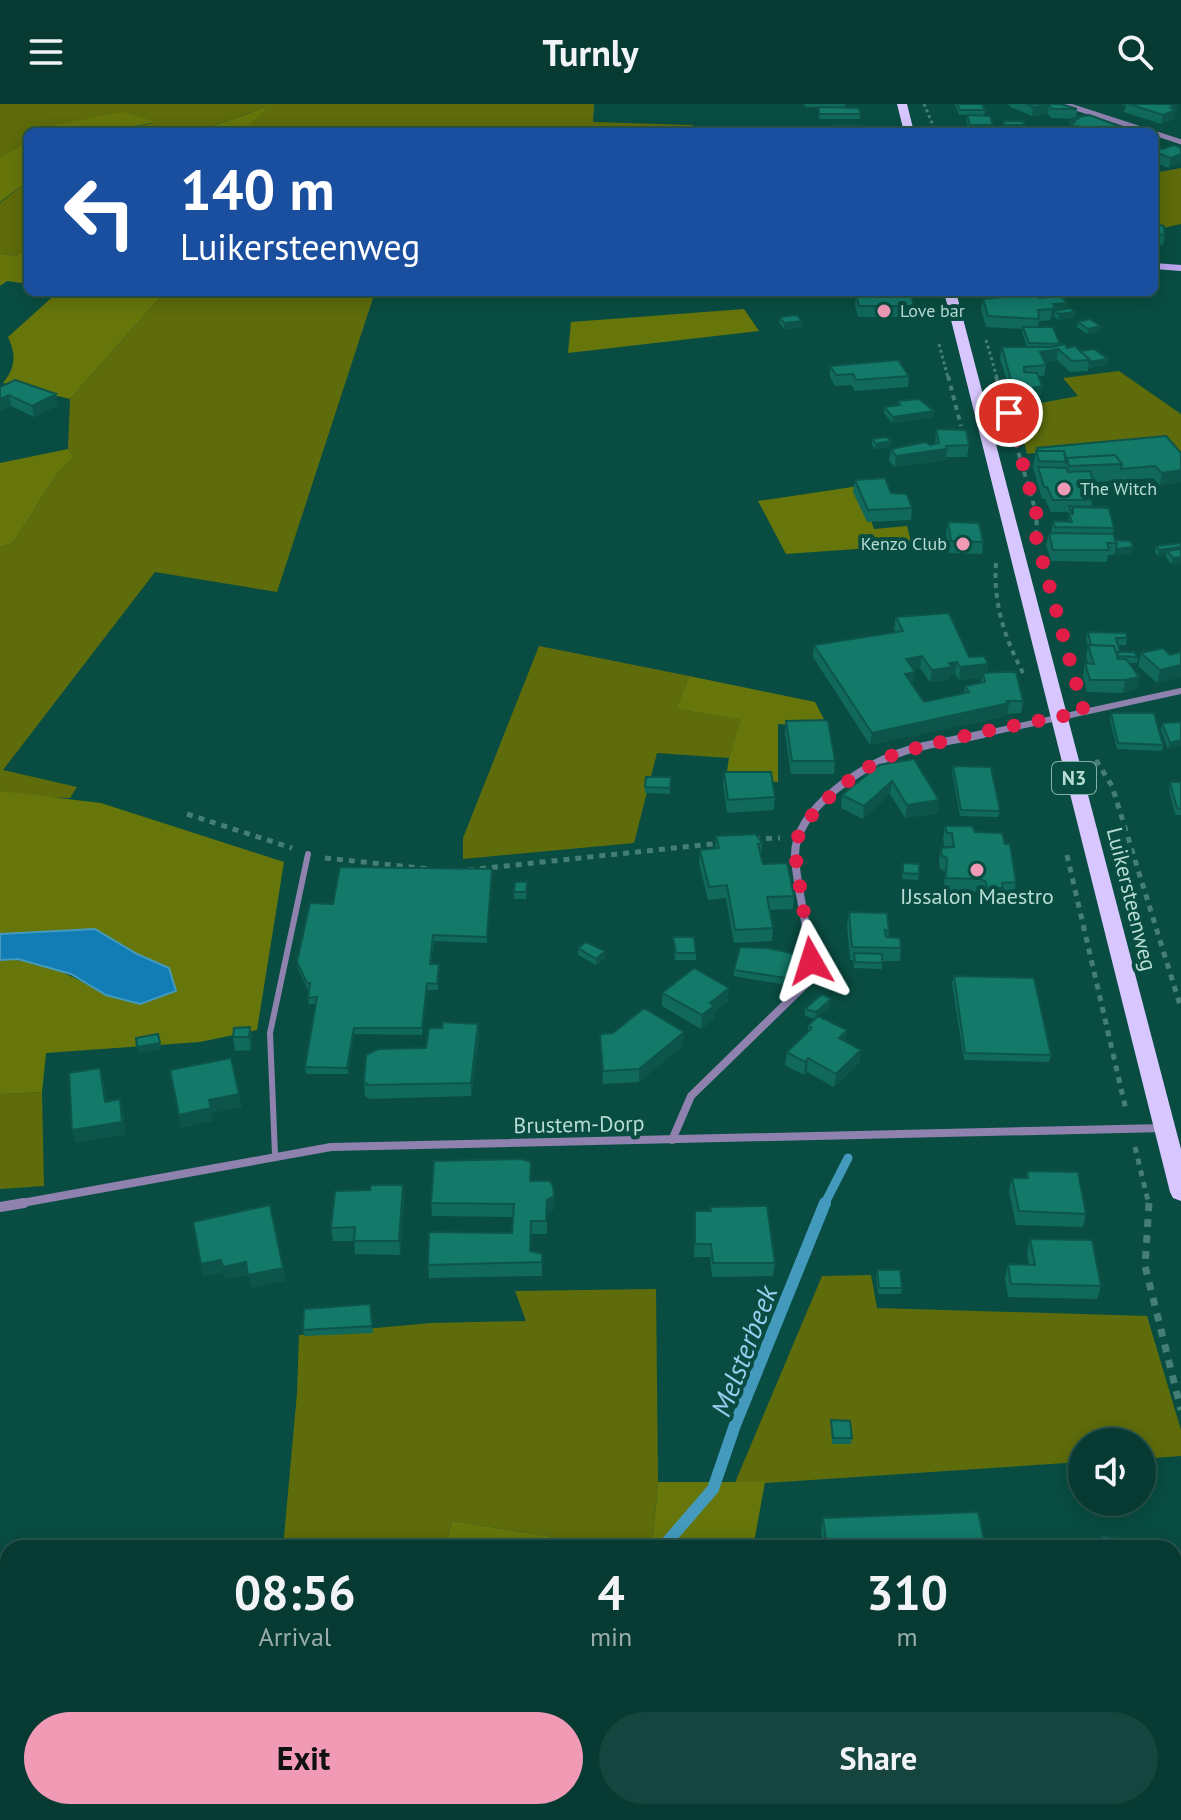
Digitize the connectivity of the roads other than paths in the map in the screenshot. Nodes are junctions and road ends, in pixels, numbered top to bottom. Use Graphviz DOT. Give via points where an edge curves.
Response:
graph roads {
  1 [pos="902,104"];
  2 [pos="1064,104"];
  3 [pos="908,128"];
  4 [pos="1137,128"];
  5 [pos="1158,135"];
  6 [pos="1181,142"];
  7 [pos="1158,266"];
  8 [pos="1181,268"];
  9 [pos="951,296"];
  10 [pos="1181,691"];
  11 [pos="1058,718"];
  12 [pos="308,854"];
  13 [pos="1165,1128"];
  14 [pos="672,1140"];
  15 [pos="275,1155"];
  16 [pos="1181,1192"];
  17 [pos="0,1207"];
  1 -- 3 [label="main road"];
  2 -- 4 [label="street"];
  5 -- 6 [label="street"];
  7 -- 8 [label="main road"];
  9 -- 11 [label="main road, Luikersteenweg / N3"];
  10 -- 11 [label="street"];
  11 -- 13 [label="main road, Luikersteenweg / N3"];
  11 -- 14 [label="street" via="879,760 816,809 798,837 795,853 811,961 807,983 691,1096"];
  12 -- 15 [label="lane" via="270,1033"];
  13 -- 14 [label="street, Brustem-Dorp"];
  13 -- 16 [label="main road, Luikersteenweg / N3"];
  14 -- 15 [label="street, Brustem-Dorp" via="331,1147"];
  15 -- 17 [label="street, Brustem-Dorp"];
}
